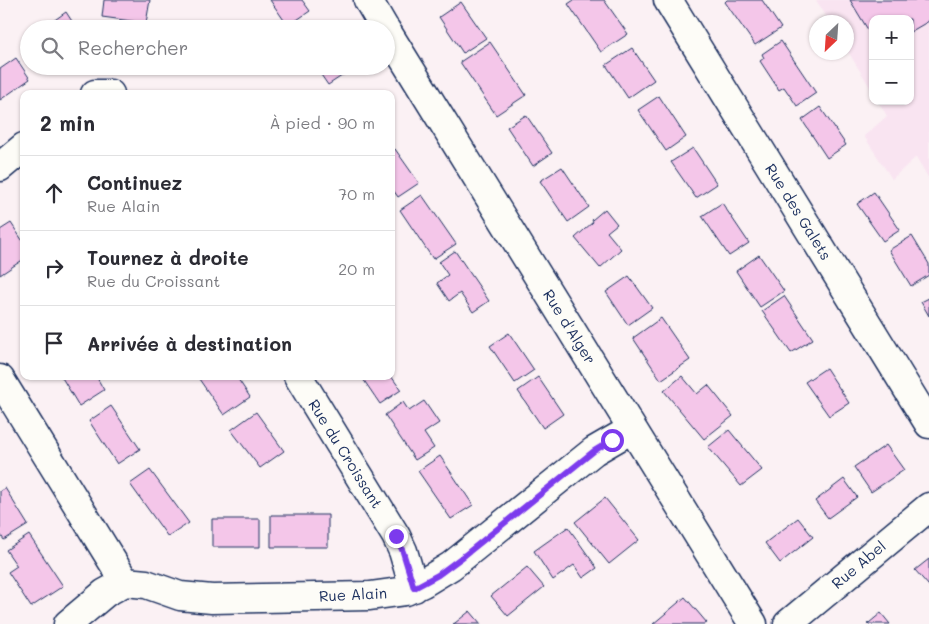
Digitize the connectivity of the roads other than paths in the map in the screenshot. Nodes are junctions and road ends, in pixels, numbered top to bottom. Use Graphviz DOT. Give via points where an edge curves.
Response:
graph roads {
  1 [pos="368,0"];
  2 [pos="668,0"];
  3 [pos="380,20"];
  4 [pos="395,45"];
  5 [pos="20,150"];
  6 [pos="0,167"];
  7 [pos="0,379"];
  8 [pos="300,380"];
  9 [pos="929,424"];
  10 [pos="632,429"];
  11 [pos="929,507"];
  12 [pos="125,582"];
  13 [pos="414,588"];
  14 [pos="68,624"];
  15 [pos="753,624"];
  16 [pos="788,624"];
  1 -- 3 [label="street, Rue d'Alger"];
  2 -- 9 [label="street, Rue des Galets"];
  4 -- 10 [label="street, Rue d'Alger"];
  5 -- 6 [label="street"];
  7 -- 12 [label="street"];
  8 -- 13 [label="street, Rue du Croissant" via="396,536"];
  10 -- 13 [label="street, Rue Alain" via="594,451 465,555"];
  10 -- 15 [label="street, Rue d'Alger"];
  11 -- 16 [label="street, Rue Abel"];
  12 -- 13 [label="street, Rue Alain" via="146,584 180,596 212,599 370,596"];
  12 -- 14 [label="street"];
}
